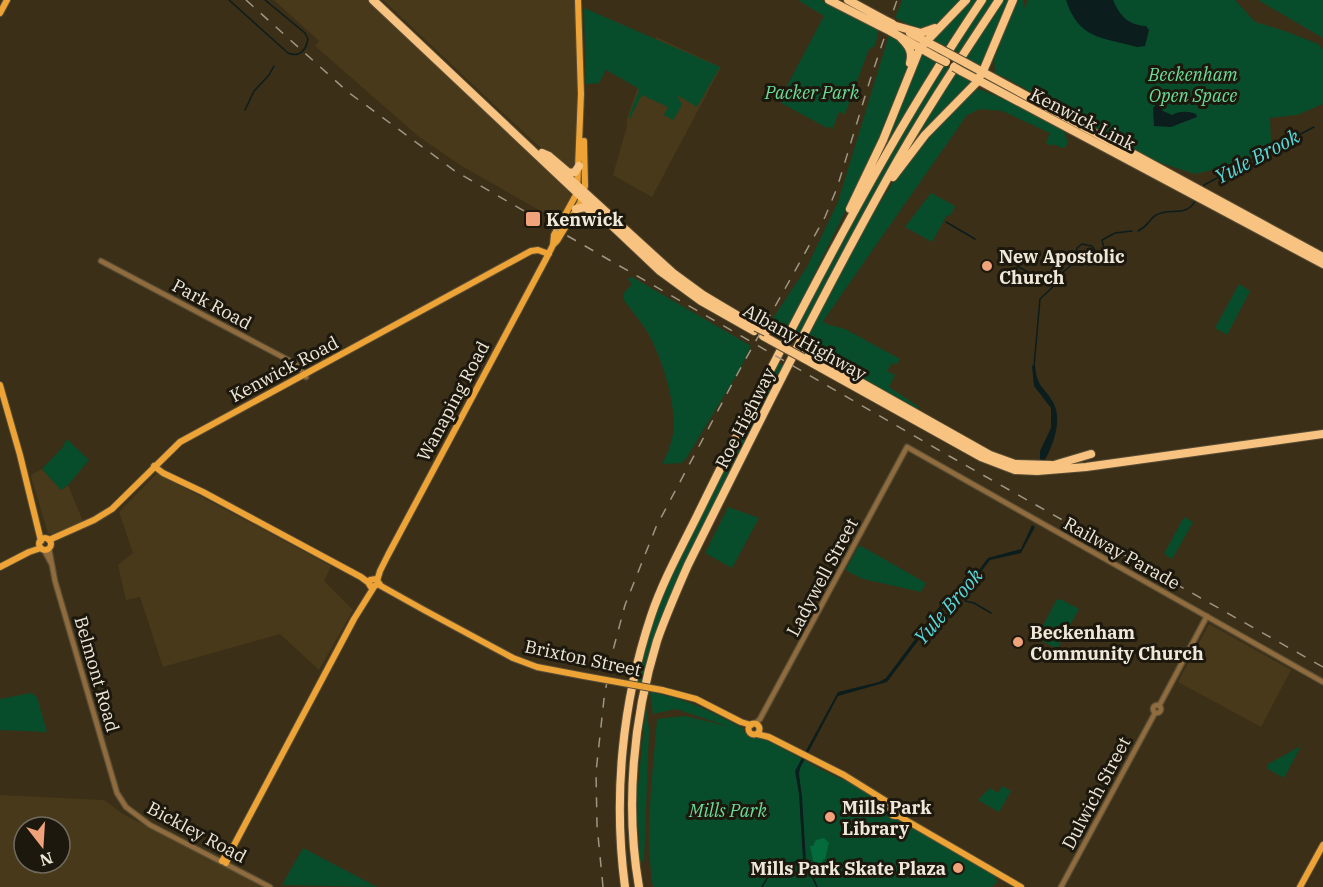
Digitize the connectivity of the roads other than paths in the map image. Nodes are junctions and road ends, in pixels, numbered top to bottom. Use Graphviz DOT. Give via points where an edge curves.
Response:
graph roads {
  1 [pos="7,0"];
  2 [pos="375,0"];
  3 [pos="578,0"];
  4 [pos="829,0"];
  5 [pos="848,0"];
  6 [pos="966,0"];
  7 [pos="982,0"];
  8 [pos="999,0"];
  9 [pos="1013,0"];
  10 [pos="0,13"];
  11 [pos="952,14"];
  12 [pos="881,23"];
  13 [pos="893,27"];
  14 [pos="901,38"];
  15 [pos="922,45"];
  16 [pos="992,50"];
  17 [pos="963,67"];
  18 [pos="983,72"];
  19 [pos="993,77"];
  20 [pos="978,80"];
  21 [pos="995,89"];
  22 [pos="972,90"];
  23 [pos="901,92"];
  24 [pos="581,93"];
  25 [pos="542,153"];
  26 [pos="579,166"];
  27 [pos="1195,191"];
  28 [pos="580,192"];
  29 [pos="1206,197"];
  30 [pos="873,205"];
  31 [pos="576,209"];
  32 [pos="606,220"];
  33 [pos="564,223"];
  34 [pos="548,256"];
  35 [pos="1323,257"];
  36 [pos="827,260"];
  37 [pos="101,261"];
  38 [pos="1323,264"];
  39 [pos="755,329"];
  40 [pos="804,356"];
  41 [pos="305,376"];
  42 [pos="0,385"];
  43 [pos="1323,432"];
  44 [pos="907,447"];
  45 [pos="1091,454"];
  46 [pos="157,465"];
  47 [pos="1054,465"];
  48 [pos="45,545"];
  49 [pos="0,567"];
  50 [pos="373,583"];
  51 [pos="1206,616"];
  52 [pos="1323,682"];
  53 [pos="756,726"];
  54 [pos="117,793"];
  55 [pos="1323,845"];
  56 [pos="224,862"];
  57 [pos="270,887"];
  58 [pos="625,887"];
  59 [pos="639,887"];
  60 [pos="1021,887"];
  61 [pos="1061,887"];
  62 [pos="1300,887"];
  1 -- 10 [label="main road"];
  2 -- 25 [label="highway, Albany Highway"];
  2 -- 28 [label="highway, Albany Highway"];
  3 -- 24 [label="main road"];
  4 -- 12 [label="highway, Kenwick Link"];
  5 -- 12 [label="highway, Kenwick Link"];
  6 -- 11 [label="highway"];
  7 -- 36 [label="highway, Roe Highway" via="890,145"];
  8 -- 30 [label="highway, Roe Highway"];
  9 -- 16 [label="highway"];
  11 -- 13 [label="highway" via="928,32"];
  11 -- 15 [label="highway"];
  12 -- 13 [label="highway, Kenwick Link, bridge"];
  13 -- 14 [label="highway, Kenwick Link"];
  13 -- 15 [label="highway, Kenwick Link"];
  14 -- 15 [label="highway, Kenwick Link"];
  14 -- 23 [label="highway" via="911,56"];
  15 -- 17 [label="highway, Kenwick Link, bridge"];
  15 -- 23 [label="highway"];
  16 -- 18 [label="highway"];
  16 -- 19 [label="highway"];
  17 -- 18 [label="highway, Kenwick Link"];
  17 -- 20 [label="highway, Kenwick Link"];
  18 -- 19 [label="highway, Kenwick Link"];
  18 -- 20 [label="highway"];
  19 -- 27 [label="highway, Kenwick Link"];
  20 -- 21 [label="highway, Kenwick Link"];
  20 -- 22 [label="highway"];
  21 -- 22 [label="highway"];
  21 -- 27 [label="highway, Kenwick Link"];
  22 -- 30 [label="highway" via="926,135"];
  23 -- 36 [label="highway"];
  24 -- 26 [label="main road"];
  24 -- 28 [label="main road" via="585,170"];
  25 -- 26 [label="highway" via="569,173"];
  25 -- 28 [label="highway, Albany Highway"];
  26 -- 28 [label="main road"];
  27 -- 29 [label="highway, Kenwick Link"];
  28 -- 31 [label="main road"];
  28 -- 32 [label="highway, Albany Highway"];
  28 -- 33 [label="main road, Wanaping Road"];
  28 -- 39 [label="highway, Albany Highway" via="680,279"];
  29 -- 35 [label="highway, Kenwick Link"];
  29 -- 38 [label="highway, Kenwick Link"];
  30 -- 59 [label="highway, Roe Highway" via="688,565 657,641 636,747 633,821"];
  31 -- 32 [label="highway" via="588,208"];
  31 -- 33 [label="main road"];
  32 -- 39 [label="highway, Albany Highway" via="680,287"];
  33 -- 34 [label="main road, Wanaping Road"];
  34 -- 41 [label="main road, Kenwick Road" via="533,254"];
  34 -- 50 [label="main road, Wanaping Road"];
  36 -- 58 [label="highway, Roe Highway" via="728,452 651,615 635,673 623,746 620,823"];
  37 -- 41 [label="street, Park Road" via="294,363"];
  39 -- 40 [label="highway, Albany Highway, bridge"];
  40 -- 43 [label="highway, Albany Highway" via="981,457 1015,470 1086,466"];
  40 -- 47 [label="highway, Albany Highway" via="830,365 990,455 1015,464"];
  41 -- 46 [label="main road, Kenwick Road" via="181,445"];
  42 -- 48 [label="main road, Belmont Road"];
  43 -- 47 [label="highway, Albany Highway"];
  44 -- 51 [label="street, Railway Parade"];
  44 -- 53 [label="street, Ladywell Street"];
  45 -- 47 [label="highway"];
  46 -- 48 [label="main road, Kenwick Road" via="110,510"];
  46 -- 50 [label="main road, Brixton Street"];
  48 -- 49 [label="main road, Kenwick Road"];
  48 -- 54 [label="street, Belmont Road"];
  50 -- 53 [label="main road, Brixton Street, bridge" via="519,661 696,699"];
  50 -- 56 [label="main road, Wanaping Road"];
  51 -- 52 [label="street, Railway Parade"];
  51 -- 61 [label="street, Dulwich Street" via="1159,706 1161,711 1155,713"];
  53 -- 60 [label="main road, Brixton Street" via="769,737 861,784 907,820"];
  54 -- 56 [label="street, Bickley Road" via="126,807 143,820"];
  55 -- 62 [label="main road"];
  56 -- 57 [label="street, Bickley Road"];
}
